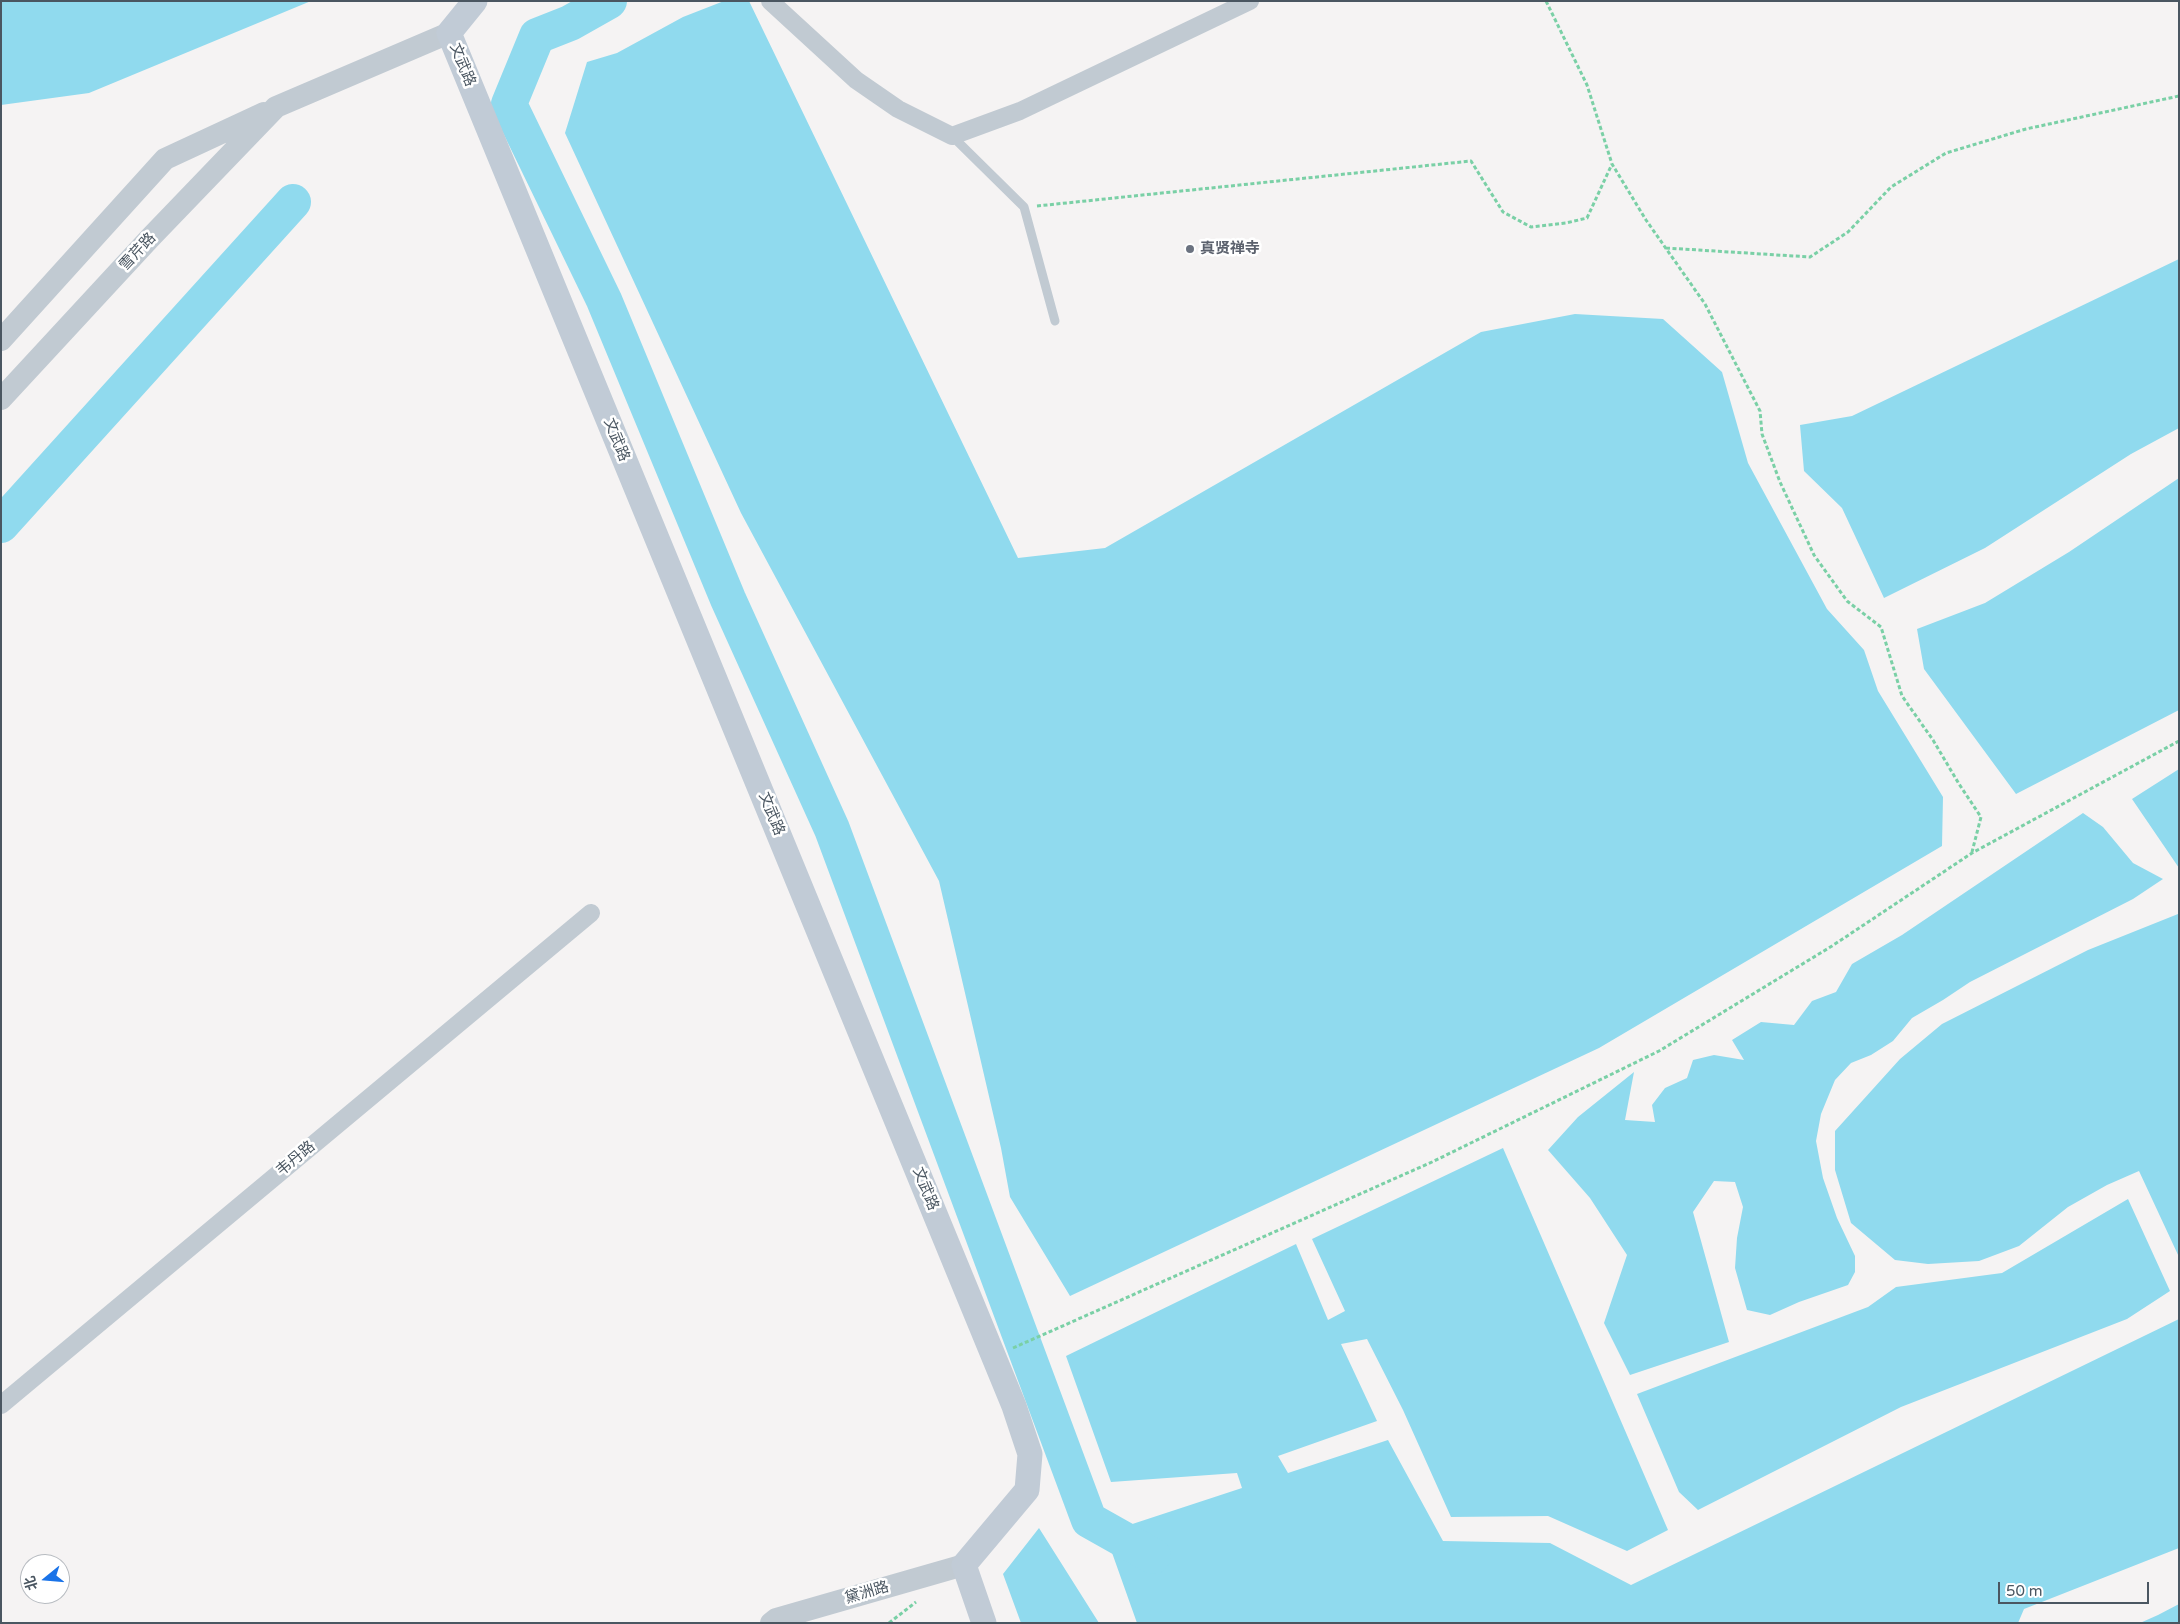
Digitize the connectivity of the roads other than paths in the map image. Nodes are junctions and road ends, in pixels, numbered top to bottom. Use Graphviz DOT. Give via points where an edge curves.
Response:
graph roads {
  1 [pos="475,1"];
  2 [pos="770,1"];
  3 [pos="1250,1"];
  4 [pos="449,33"];
  5 [pos="276,107"];
  6 [pos="952,136"];
  7 [pos="1055,321"];
  8 [pos="1,340"];
  9 [pos="1,399"];
  10 [pos="591,913"];
  11 [pos="1,1405"];
  12 [pos="964,1564"];
  13 [pos="771,1623"];
  14 [pos="984,1623"];
  1 -- 4 [label="main road, 文武路"];
  2 -- 6 [label="street" via="856,80 898,109"];
  3 -- 6 [label="street" via="1020,111"];
  4 -- 5 [label="street, 雪芹路"];
  4 -- 12 [label="main road, 文武路" via="1014,1406 1030,1454 1027,1490"];
  5 -- 8 [label="street, 雪芹路" via="165,159"];
  5 -- 9 [label="street, 雪芹路"];
  6 -- 7 [label="lane" via="1024,207"];
  10 -- 11 [label="street, 韦丹路"];
  12 -- 13 [label="street, 黛洲路"];
  12 -- 14 [label="main road"];
}
